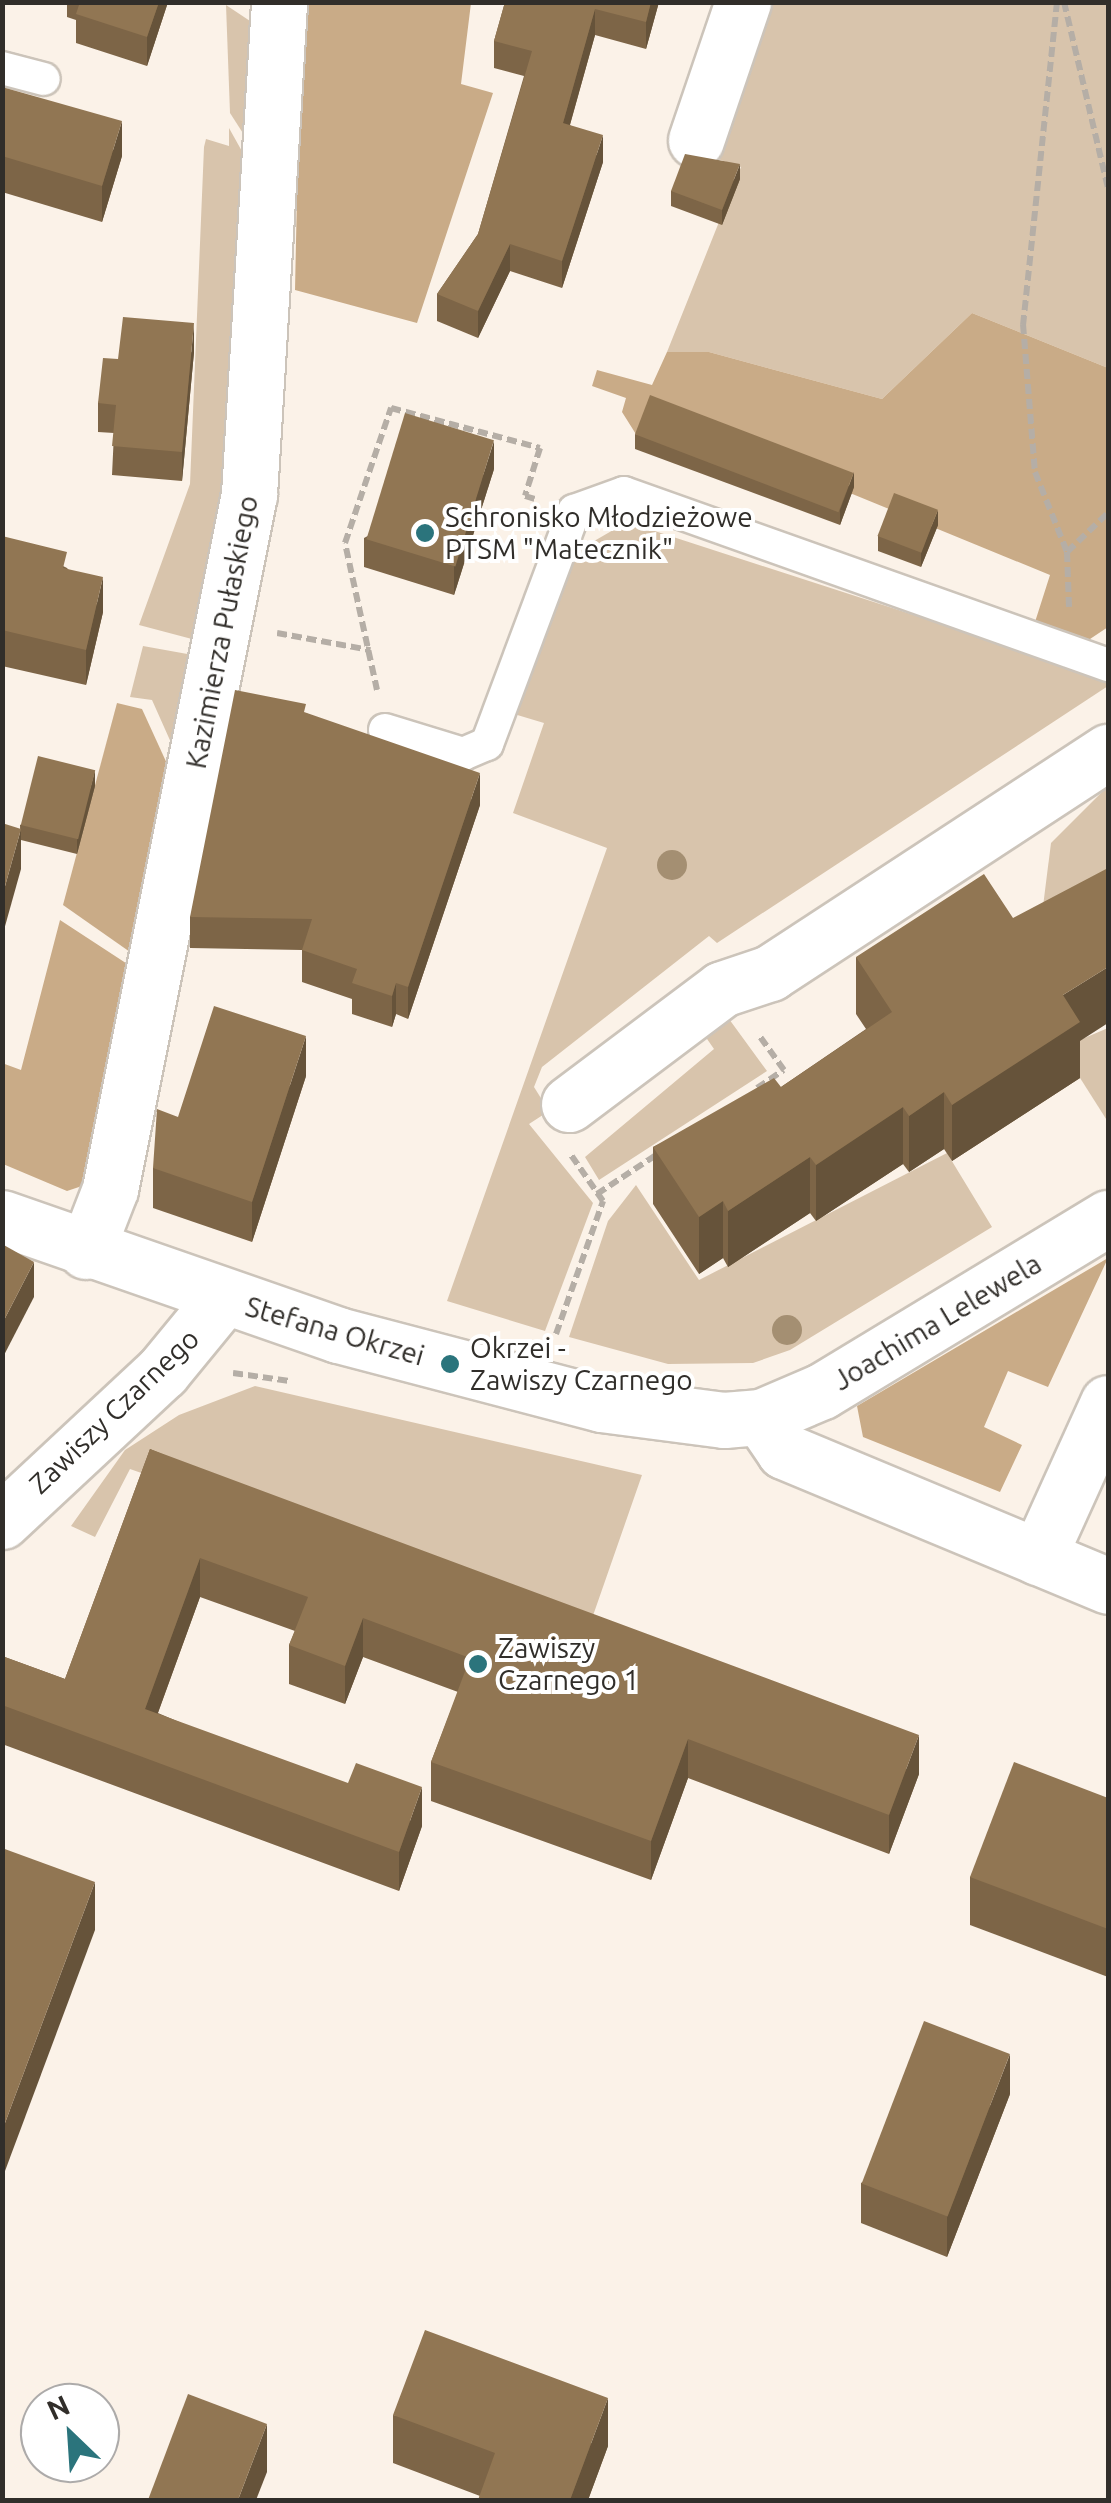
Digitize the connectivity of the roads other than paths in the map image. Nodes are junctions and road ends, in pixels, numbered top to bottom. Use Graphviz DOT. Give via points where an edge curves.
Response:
graph roads {
  1 [pos="279,2"];
  2 [pos="743,2"];
  3 [pos="2,68"];
  4 [pos="44,79"];
  5 [pos="696,140"];
  6 [pos="1108,665"];
  7 [pos="385,730"];
  8 [pos="1108,752"];
  9 [pos="569,1104"];
  10 [pos="2,1218"];
  11 [pos="1108,1218"];
  12 [pos="86,1250"];
  13 [pos="222,1299"];
  14 [pos="1108,1403"];
  15 [pos="761,1416"];
  16 [pos="2,1521"];
  17 [pos="1038,1557"];
  18 [pos="1108,1586"];
  1 -- 12 [label="street, Kazimierza Pułaskiego" via="248,494 110,1190"];
  2 -- 5 [label="street"];
  3 -- 4 [label="lane"];
  6 -- 7 [label="lane" via="624,492 574,511 487,744 463,754"];
  8 -- 9 [label="street" via="770,973 730,986"];
  10 -- 12 [label="street, Stefana Okrzei"];
  11 -- 15 [label="street, Joachima Lelewela" via="822,1391"];
  12 -- 13 [label="street, Stefana Okrzei"];
  13 -- 15 [label="street, Stefana Okrzei" via="601,1404 683,1420"];
  13 -- 16 [label="street, Zawiszy Czarnego" via="162,1372"];
  14 -- 17 [label="street"];
  15 -- 17 [label="street" via="784,1451"];
  17 -- 18 [label="street"];
}
